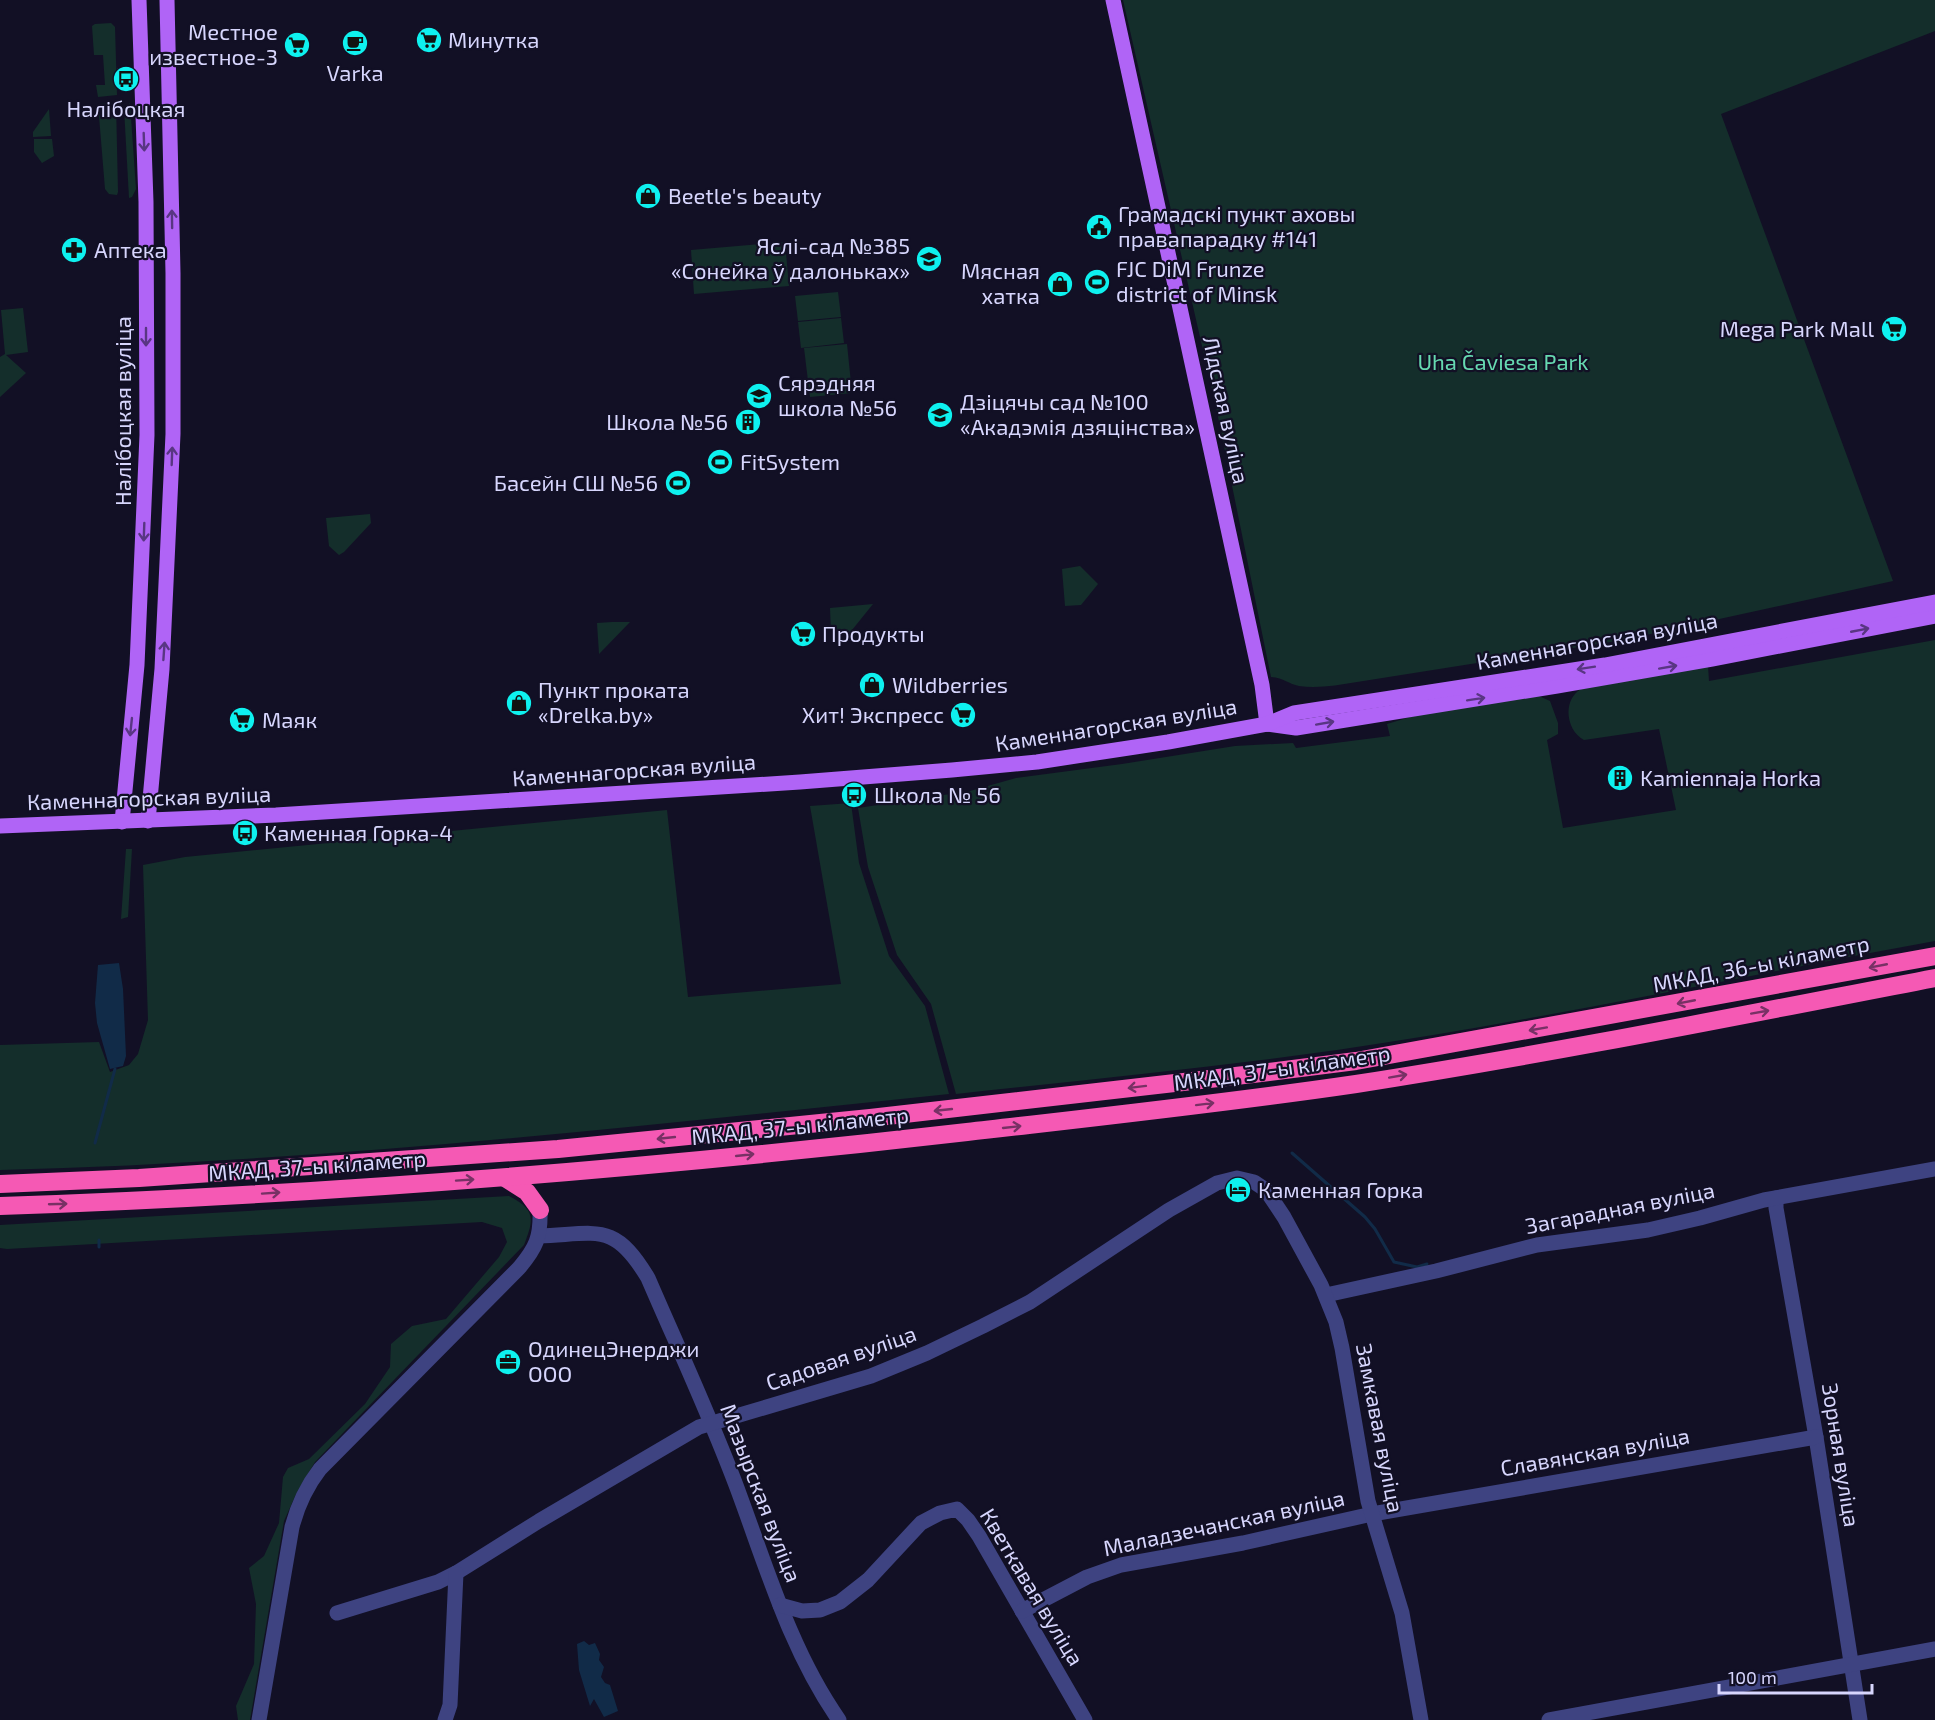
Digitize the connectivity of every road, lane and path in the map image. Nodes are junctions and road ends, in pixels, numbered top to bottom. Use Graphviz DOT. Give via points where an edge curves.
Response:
graph roads {
  1 [pos="139,0"];
  2 [pos="167,0"];
  3 [pos="1113,0"];
  4 [pos="1935,602"];
  5 [pos="1935,616"];
  6 [pos="1268,724"];
  7 [pos="148,821"];
  8 [pos="122,822"];
  9 [pos="0,826"];
  10 [pos="1935,956"];
  11 [pos="1935,978"];
  12 [pos="1595,1019"];
  13 [pos="1599,1042"];
  14 [pos="1935,1169"];
  15 [pos="561,1173"];
  16 [pos="505,1178"];
  17 [pos="1237,1178"];
  18 [pos="0,1184"];
  19 [pos="1776,1198"];
  20 [pos="0,1206"];
  21 [pos="540,1210"];
  22 [pos="539,1236"];
  23 [pos="1326,1295"];
  24 [pos="711,1424"];
  25 [pos="1816,1437"];
  26 [pos="1377,1513"];
  27 [pos="456,1573"];
  28 [pos="780,1605"];
  29 [pos="1022,1611"];
  30 [pos="337,1613"];
  31 [pos="1935,1649"];
  32 [pos="1852,1664"];
  33 [pos="260,1720"];
  34 [pos="445,1720"];
  35 [pos="839,1720"];
  36 [pos="1085,1720"];
  37 [pos="1421,1720"];
  38 [pos="1549,1720"];
  39 [pos="1860,1720"];
  1 -- 8 [label="main road, Налібоцкая вуліца, one-way" via="146,202 147,435 138,655"];
  7 -- 2 [label="main road, one-way" via="167,600 173,434"];
  3 -- 6 [label="main road, Лідская вуліца"];
  4 -- 6 [label="main road, Каменнагорская вуліца, one-way" via="1605,665 1294,713"];
  6 -- 5 [label="main road, Каменнагорская вуліца, one-way" via="1296,728 1557,686"];
  6 -- 7 [label="main road, Каменнагорская вуліца" via="1037,762 952,770"];
  7 -- 8 [label="main road, Каменнагорская вуліца"];
  8 -- 9 [label="main road, Каменнагорская вуліца"];
  10 -- 12 [label="highway, МКАД, 36-ы кіламетр, one-way"];
  13 -- 11 [label="highway, МКАД, 36-ы кіламетр, one-way"];
  12 -- 18 [label="highway, МКАД, 37-ы кіламетр, one-way" via="1356,1061 870,1118 558,1149"];
  15 -- 13 [label="highway, МКАД, 37-ы кіламетр, one-way" via="870,1143 1250,1098 1357,1084"];
  14 -- 19 [label="street, Загарадная вуліца"];
  15 -- 16 [label="highway, МКАД, 37-ы кіламетр"];
  15 -- 21 [label="highway" via="545,1190"];
  20 -- 16 [label="highway, МКАД, 37-ы кіламетр, one-way" via="148,1201"];
  16 -- 21 [label="highway" via="527,1192"];
  17 -- 23 [label="street, Замкавая вуліца" via="1266,1190"];
  17 -- 24 [label="street, Садовая вуліца" via="1217,1183 1169,1210 1030,1302 927,1353 870,1376"];
  19 -- 23 [label="street, Загарадная вуліца" via="1648,1230 1537,1245"];
  19 -- 25 [label="street, Зорная вуліца"];
  21 -- 22 [label="street"];
  22 -- 24 [label="street, Мазырская вуліца" via="603,1234 617,1239 636,1258"];
  22 -- 33 [label="street" via="519,1268 320,1469 304,1491 292,1527"];
  23 -- 26 [label="street, Замкавая вуліца" via="1336,1322"];
  24 -- 27 [label="street, Садовая вуліца" via="677,1439"];
  24 -- 28 [label="street, Мазырская вуліца"];
  25 -- 26 [label="street, Славянская вуліца"];
  25 -- 32 [label="street, Зорная вуліца"];
  26 -- 29 [label="street, Маладзечанская вуліца" via="1121,1564"];
  26 -- 37 [label="street, Замкавая вуліца" via="1402,1613"];
  27 -- 30 [label="street, Садовая вуліца"];
  27 -- 34 [label="street" via="450,1705"];
  28 -- 29 [label="street, Кветкавая вуліца" via="802,1611 820,1610 840,1602 868,1580 921,1523 957,1509 979,1536"];
  28 -- 35 [label="street, Мазырская вуліца" via="812,1676"];
  29 -- 36 [label="street, Кветкавая вуліца"];
  31 -- 32 [label="street"];
  32 -- 38 [label="street"];
  32 -- 39 [label="street, Зорная вуліца"];
}
